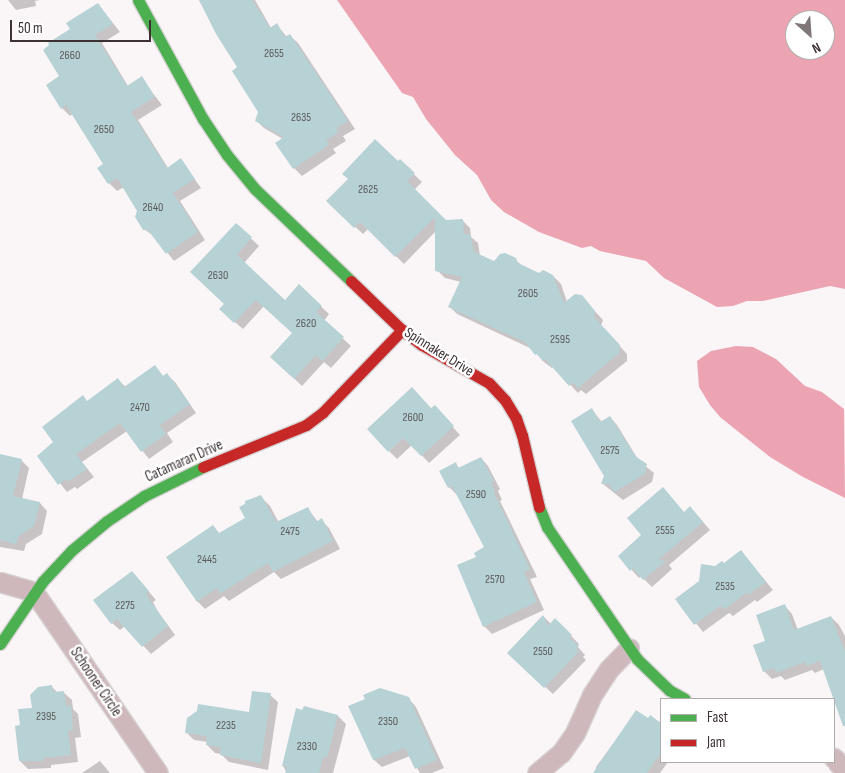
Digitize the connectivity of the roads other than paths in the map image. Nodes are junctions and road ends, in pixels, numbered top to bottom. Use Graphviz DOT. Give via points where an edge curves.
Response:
graph roads {
  1 [pos="138,0"];
  2 [pos="402,330"];
  3 [pos="0,582"];
  4 [pos="34,592"];
  5 [pos="0,644"];
  6 [pos="629,648"];
  7 [pos="683,698"];
  8 [pos="835,759"];
  9 [pos="845,771"];
  10 [pos="158,773"];
  11 [pos="537,773"];
  1 -- 2 [label="street, Spinnaker Drive" via="203,119 227,155 255,189"];
  2 -- 4 [label="street, Catamaran Drive" via="323,412 306,425 181,476 144,496 106,521 72,550"];
  2 -- 6 [label="street, Spinnaker Drive" via="422,346 489,384 505,400 522,434 536,500 546,527"];
  3 -- 4 [label="street"];
  4 -- 5 [label="street, Catamaran Drive"];
  4 -- 10 [label="street, Schooner Circle"];
  6 -- 7 [label="street, Spinnaker Drive" via="650,675"];
  6 -- 11 [label="street" via="609,669 592,695 565,746"];
  8 -- 9 [label="street"];
}
